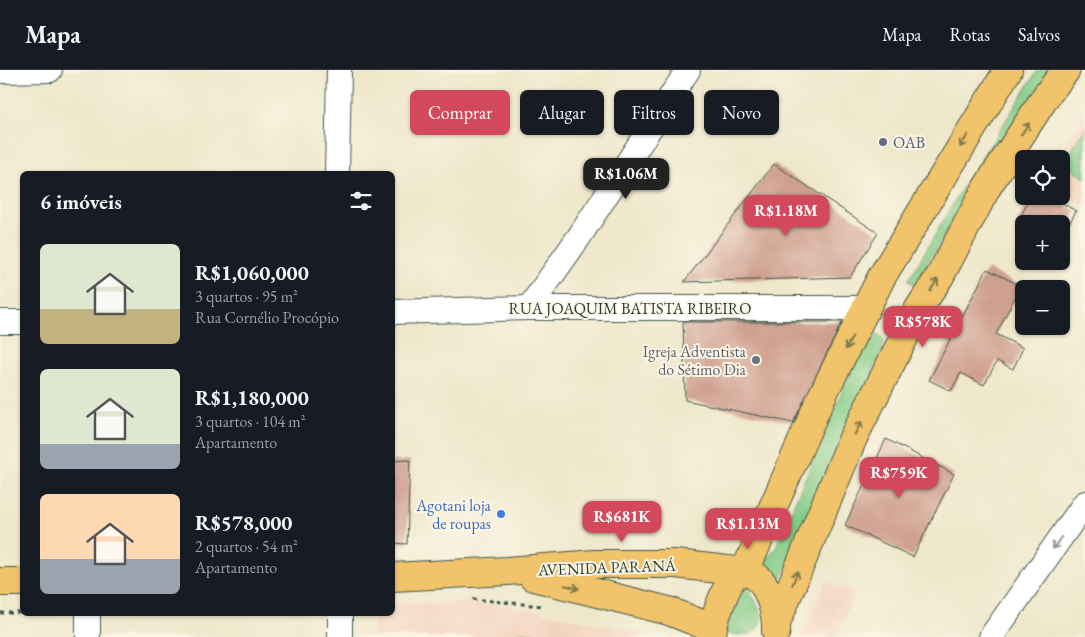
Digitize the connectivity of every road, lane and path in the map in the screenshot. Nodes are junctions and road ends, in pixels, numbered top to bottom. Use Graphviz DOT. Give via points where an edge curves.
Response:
graph roads {
  1 [pos="50,70"];
  2 [pos="339,70"];
  3 [pos="688,70"];
  4 [pos="1008,70"];
  5 [pos="1066,70"];
  6 [pos="0,71"];
  7 [pos="337,171"];
  8 [pos="529,308"];
  9 [pos="867,308"];
  10 [pos="395,312"];
  11 [pos="0,322"];
  12 [pos="20,322"];
  13 [pos="1085,503"];
  14 [pos="508,571"];
  15 [pos="741,571"];
  16 [pos="395,577"];
  17 [pos="0,582"];
  18 [pos="20,582"];
  19 [pos="469,599"];
  20 [pos="545,606"];
  21 [pos="20,613"];
  22 [pos="0,614"];
  23 [pos="88,616"];
  24 [pos="340,616"];
  25 [pos="712,633"];
  26 [pos="776,633"];
  27 [pos="88,637"];
  28 [pos="340,637"];
  29 [pos="991,637"];
  1 -- 6 [label="street"];
  2 -- 7 [label="street"];
  3 -- 8 [label="street"];
  4 -- 9 [label="main road, one-way" via="889,263"];
  26 -- 5 [label="main road, one-way" via="853,438 918,310 940,276 987,186"];
  8 -- 9 [label="street, RUA JOAQUIM BATISTA RIBEIRO"];
  8 -- 10 [label="street, RUA JOAQUIM BATISTA RIBEIRO"];
  9 -- 15 [label="main road, one-way" via="821,398"];
  11 -- 12 [label="street"];
  13 -- 29 [label="street, one-way"];
  14 -- 15 [label="main road, AVENIDA PARANÁ" via="596,564 676,564"];
  14 -- 16 [label="main road, AVENIDA PARANÁ"];
  14 -- 25 [label="main road, AVENIDA PARANÁ, one-way" via="669,611"];
  15 -- 25 [label="main road" via="731,579"];
  15 -- 26 [label="main road" via="757,577 764,588 774,609"];
  17 -- 18 [label="main road"];
  19 -- 20 [label="path"];
  21 -- 22 [label="path"];
  23 -- 27 [label="street"];
  24 -- 28 [label="street"];
}
